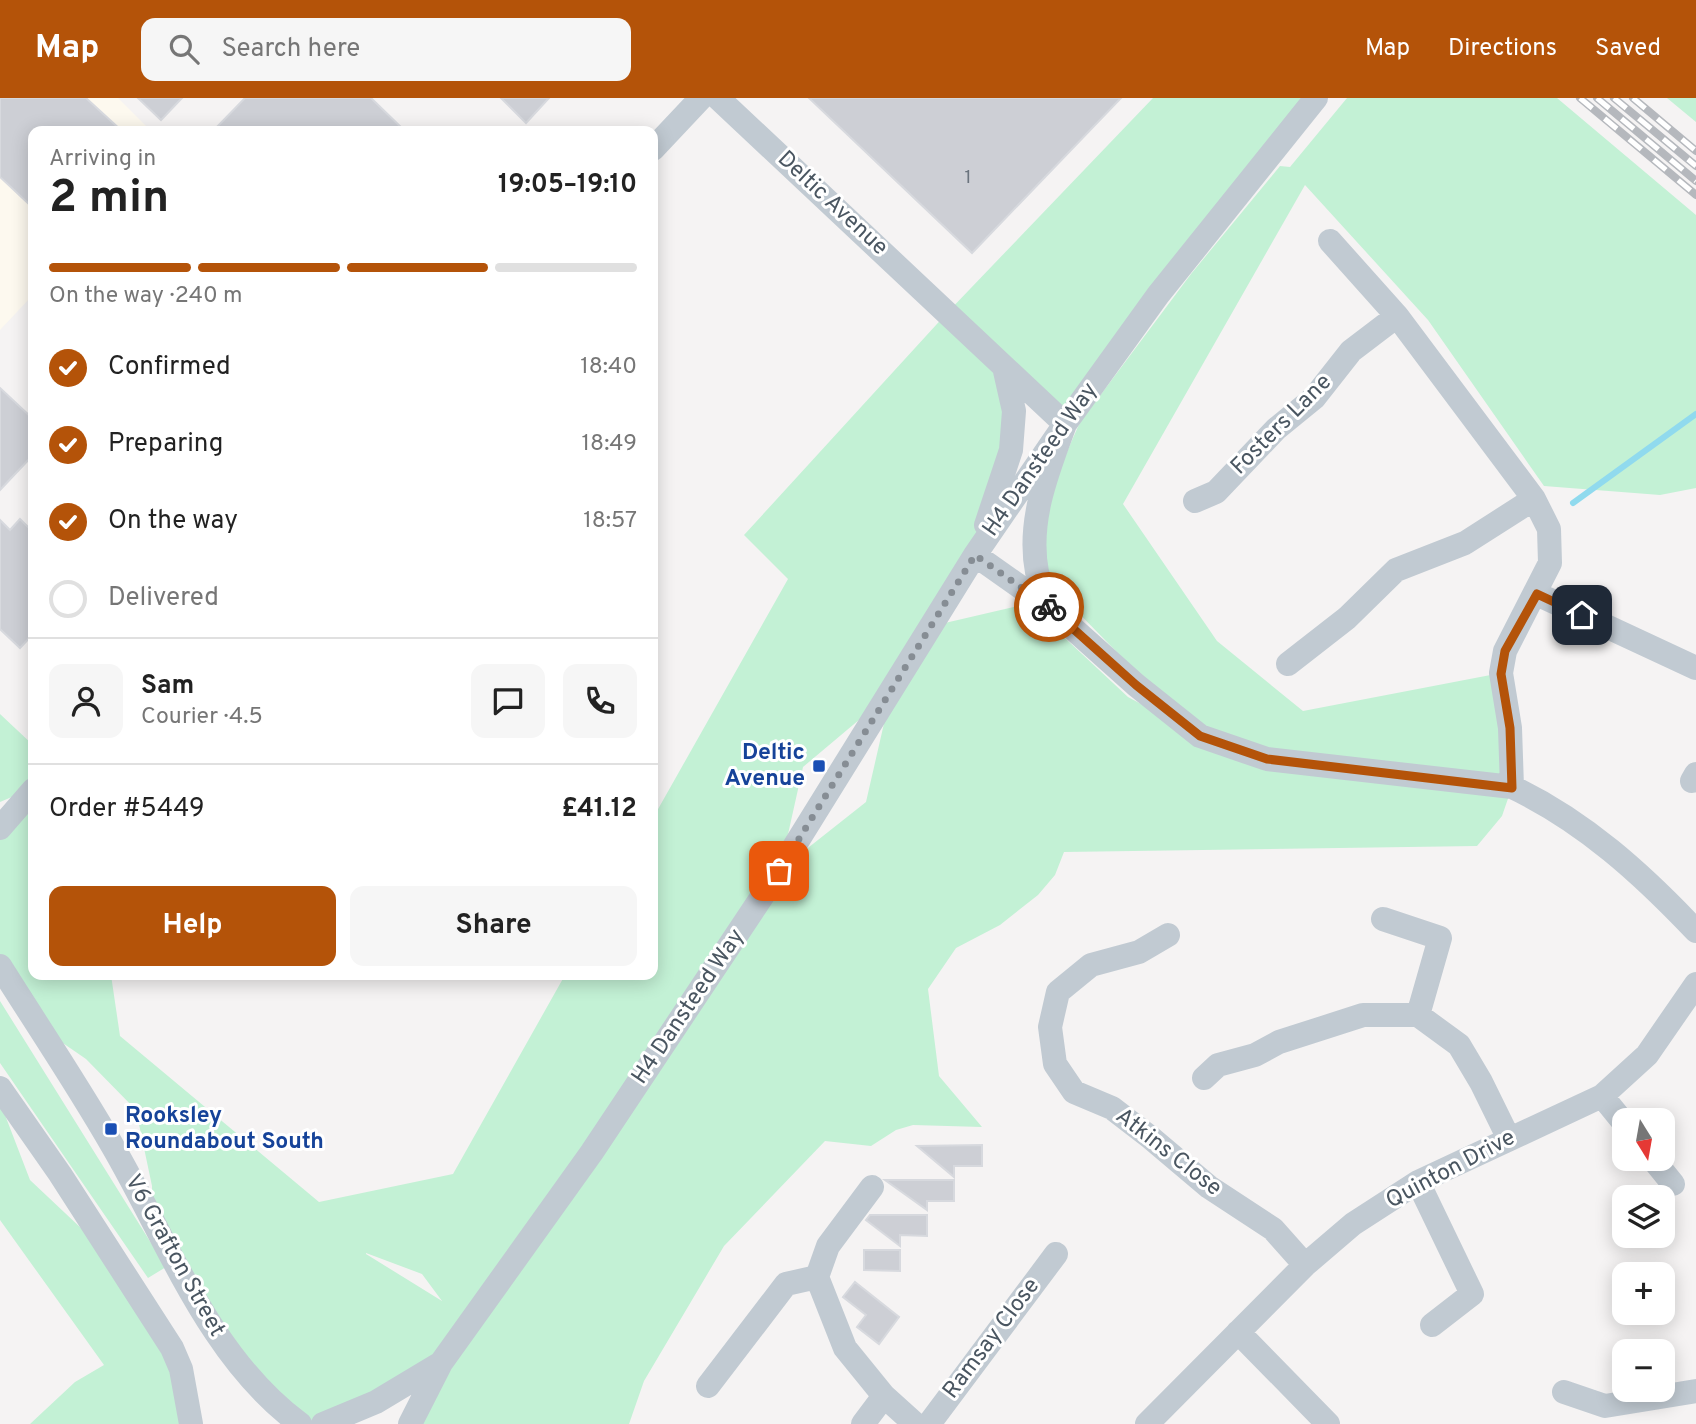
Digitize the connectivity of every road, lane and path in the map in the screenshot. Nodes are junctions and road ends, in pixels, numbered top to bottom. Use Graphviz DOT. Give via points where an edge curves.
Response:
graph roads {
  1 [pos="701,98"];
  2 [pos="718,98"];
  3 [pos="1316,98"];
  4 [pos="658,144"];
  5 [pos="1330,240"];
  6 [pos="1397,316"];
  7 [pos="1005,371"];
  8 [pos="1065,424"];
  9 [pos="1534,499"];
  10 [pos="1195,501"];
  11 [pos="975,555"];
  12 [pos="1537,594"];
  13 [pos="1050,608"];
  14 [pos="1288,664"];
  15 [pos="1696,668"];
  16 [pos="1512,788"];
  17 [pos="28,791"];
  18 [pos="28,795"];
  19 [pos="0,802"];
  20 [pos="0,828"];
  21 [pos="1383,919"];
  22 [pos="1696,931"];
  23 [pos="1168,935"];
  24 [pos="0,965"];
  25 [pos="1696,985"];
  26 [pos="1418,1015"];
  27 [pos="1204,1078"];
  28 [pos="0,1088"];
  29 [pos="1602,1096"];
  30 [pos="1612,1108"];
  31 [pos="1509,1139"];
  32 [pos="1662,1171"];
  33 [pos="1418,1182"];
  34 [pos="1673,1184"];
  35 [pos="872,1187"];
  36 [pos="1056,1254"];
  37 [pos="1305,1265"];
  38 [pos="817,1278"];
  39 [pos="1432,1325"];
  40 [pos="1238,1332"];
  41 [pos="444,1359"];
  42 [pos="708,1386"];
  43 [pos="1696,1391"];
  44 [pos="1564,1392"];
  45 [pos="884,1396"];
  46 [pos="191,1424"];
  47 [pos="279,1424"];
  48 [pos="288,1424"];
  49 [pos="300,1424"];
  50 [pos="323,1424"];
  51 [pos="410,1424"];
  52 [pos="863,1424"];
  53 [pos="915,1424"];
  54 [pos="929,1424"];
  55 [pos="1147,1424"];
  56 [pos="1328,1424"];
  1 -- 4 [label="street"];
  2 -- 7 [label="street, Deltic Avenue"];
  3 -- 8 [label="street, H4 Dansteed Way" via="1158,295"];
  5 -- 6 [label="street"];
  6 -- 9 [label="street"];
  6 -- 10 [label="street, Fosters Lane" via="1351,351 1314,398 1276,429 1216,492"];
  7 -- 8 [label="street, Deltic Avenue"];
  7 -- 11 [label="street" via="1014,411 1011,450"];
  8 -- 11 [label="street, H4 Dansteed Way"];
  8 -- 13 [label="street" via="1042,488 1035,529 1037,571"];
  9 -- 12 [label="street" via="1549,529 1550,563"];
  9 -- 14 [label="street" via="1465,543 1396,570 1348,618"];
  11 -- 13 [label="street"];
  11 -- 41 [label="street, H4 Dansteed Way" via="779,871 607,1130"];
  12 -- 15 [label="street"];
  12 -- 16 [label="street" via="1505,651 1501,674 1510,728"];
  13 -- 16 [label="street" via="1200,736 1267,759"];
  16 -- 22 [label="street" via="1547,803 1636,869"];
  17 -- 19 [label="street"];
  18 -- 20 [label="street"];
  21 -- 26 [label="street" via="1440,937"];
  23 -- 37 [label="street, Atkins Close" via="1139,952 1091,965 1058,992 1050,1027 1055,1064 1074,1093 1112,1108 1209,1187 1273,1229"];
  24 -- 49 [label="street, V6 Grafton Street" via="113,1146 228,1354 248,1379"];
  25 -- 29 [label="street, Quinton Drive" via="1647,1055"];
  26 -- 27 [label="street" via="1363,1015 1218,1065"];
  26 -- 31 [label="street" via="1459,1045"];
  28 -- 46 [label="street, V6 Grafton Street" via="172,1348 181,1369"];
  29 -- 30 [label="street"];
  29 -- 31 [label="street, Quinton Drive"];
  31 -- 33 [label="street, Quinton Drive"];
  32 -- 34 [label="street"];
  33 -- 37 [label="street, Quinton Drive" via="1353,1224"];
  33 -- 39 [label="street" via="1477,1300"];
  35 -- 38 [label="street" via="828,1246"];
  36 -- 54 [label="street, Ramsay Close"];
  37 -- 40 [label="street, Quinton Drive"];
  38 -- 42 [label="street" via="786,1284"];
  38 -- 45 [label="street" via="845,1348"];
  40 -- 55 [label="street, Quinton Drive"];
  40 -- 56 [label="street"];
  41 -- 50 [label="street, H4 Dansteed Way" via="376,1402"];
  41 -- 51 [label="street, H4 Dansteed Way"];
  43 -- 44 [label="street" via="1605,1406"];
  45 -- 52 [label="street"];
  45 -- 53 [label="street"];
  47 -- 48 [label="street"];
}
